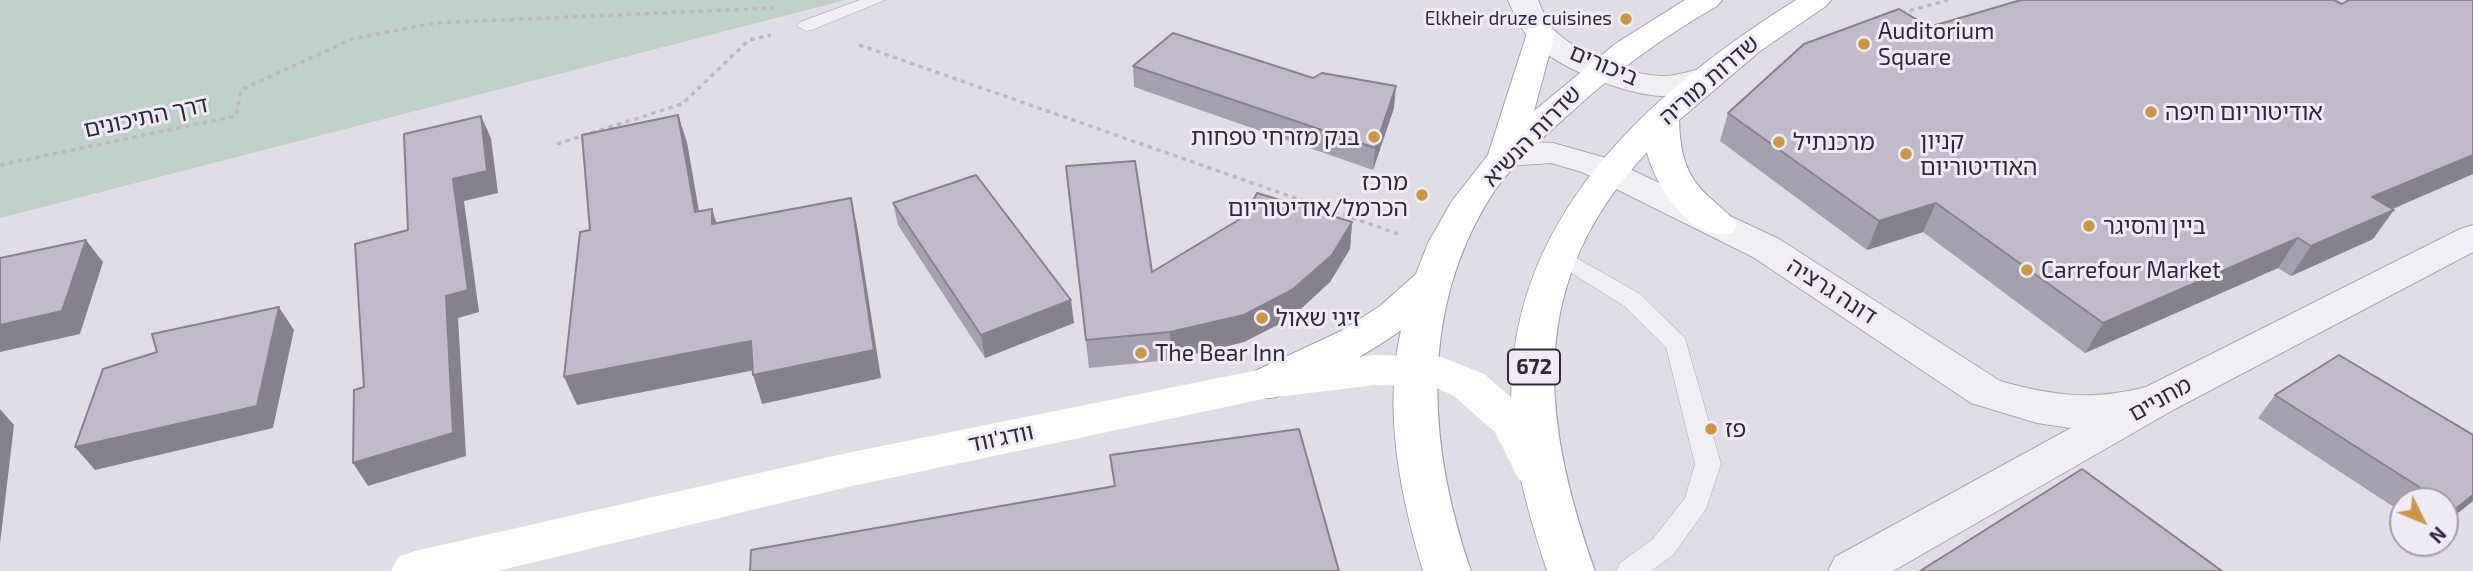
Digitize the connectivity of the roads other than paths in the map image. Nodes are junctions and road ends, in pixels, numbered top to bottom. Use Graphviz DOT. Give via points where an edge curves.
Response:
graph roads {
  1 [pos="876,0"];
  2 [pos="1523,0"];
  3 [pos="1707,0"];
  4 [pos="1816,0"];
  5 [pos="806,26"];
  6 [pos="1540,33"];
  7 [pos="1600,67"];
  8 [pos="1708,77"];
  9 [pos="1662,119"];
  10 [pos="1505,156"];
  11 [pos="1612,173"];
  12 [pos="1719,225"];
  13 [pos="2473,237"];
  14 [pos="1559,255"];
  15 [pos="1432,281"];
  16 [pos="1415,371"];
  17 [pos="1268,383"];
  18 [pos="1986,392"];
  19 [pos="2158,399"];
  20 [pos="2029,474"];
  21 [pos="1542,482"];
  22 [pos="415,571"];
  23 [pos="1447,571"];
  24 [pos="1571,571"];
  25 [pos="1630,571"];
  26 [pos="1852,571"];
  1 -- 5 [label="lane"];
  2 -- 6 [label="street, ביכורים"];
  3 -- 7 [label="main road"];
  4 -- 8 [label="main road, שדרות מוריה / 672" via="1742,47"];
  6 -- 7 [label="street, ביכורים" via="1566,52"];
  6 -- 10 [label="main road"];
  7 -- 8 [label="street, ביכורים" via="1658,86"];
  7 -- 10 [label="main road, שדרות הנשיא"];
  8 -- 9 [label="main road, שדרות מוריה / 672"];
  9 -- 11 [label="main road, שדרות מוריה / 672"];
  9 -- 12 [label="main road" via="1662,153 1673,180 1683,195"];
  10 -- 11 [label="street, דונה גרציה" via="1553,153"];
  10 -- 15 [label="main road, שדרות הנשיא" via="1469,202"];
  11 -- 12 [label="street, דונה גרציה"];
  11 -- 14 [label="main road, 672" via="1577,218"];
  12 -- 18 [label="street, דונה גרציה" via="1766,248"];
  13 -- 19 [label="street, מחניים"];
  14 -- 21 [label="main road, 672" via="1542,307 1532,396"];
  14 -- 25 [label="lane" via="1632,300 1677,344 1708,464 1697,502 1663,547"];
  15 -- 16 [label="main road, שדרות הנשיא"];
  15 -- 17 [label="main road" via="1397,314 1335,355"];
  16 -- 17 [label="main road, וודג'ווד" via="1375,370"];
  16 -- 21 [label="main road, וודג'ווד" via="1441,372 1491,402 1512,422"];
  16 -- 23 [label="main road, שדרות הנשיא" via="1424,493"];
  17 -- 22 [label="main road, וודג'ווד" via="852,469"];
  18 -- 19 [label="street, דונה גרציה" via="2037,407 2077,412 2113,411"];
  18 -- 20 [label="street" via="2031,429 2037,450"];
  19 -- 20 [label="street, מחניים"];
  20 -- 26 [label="street, מחניים"];
  21 -- 24 [label="main road, 672"];
}
